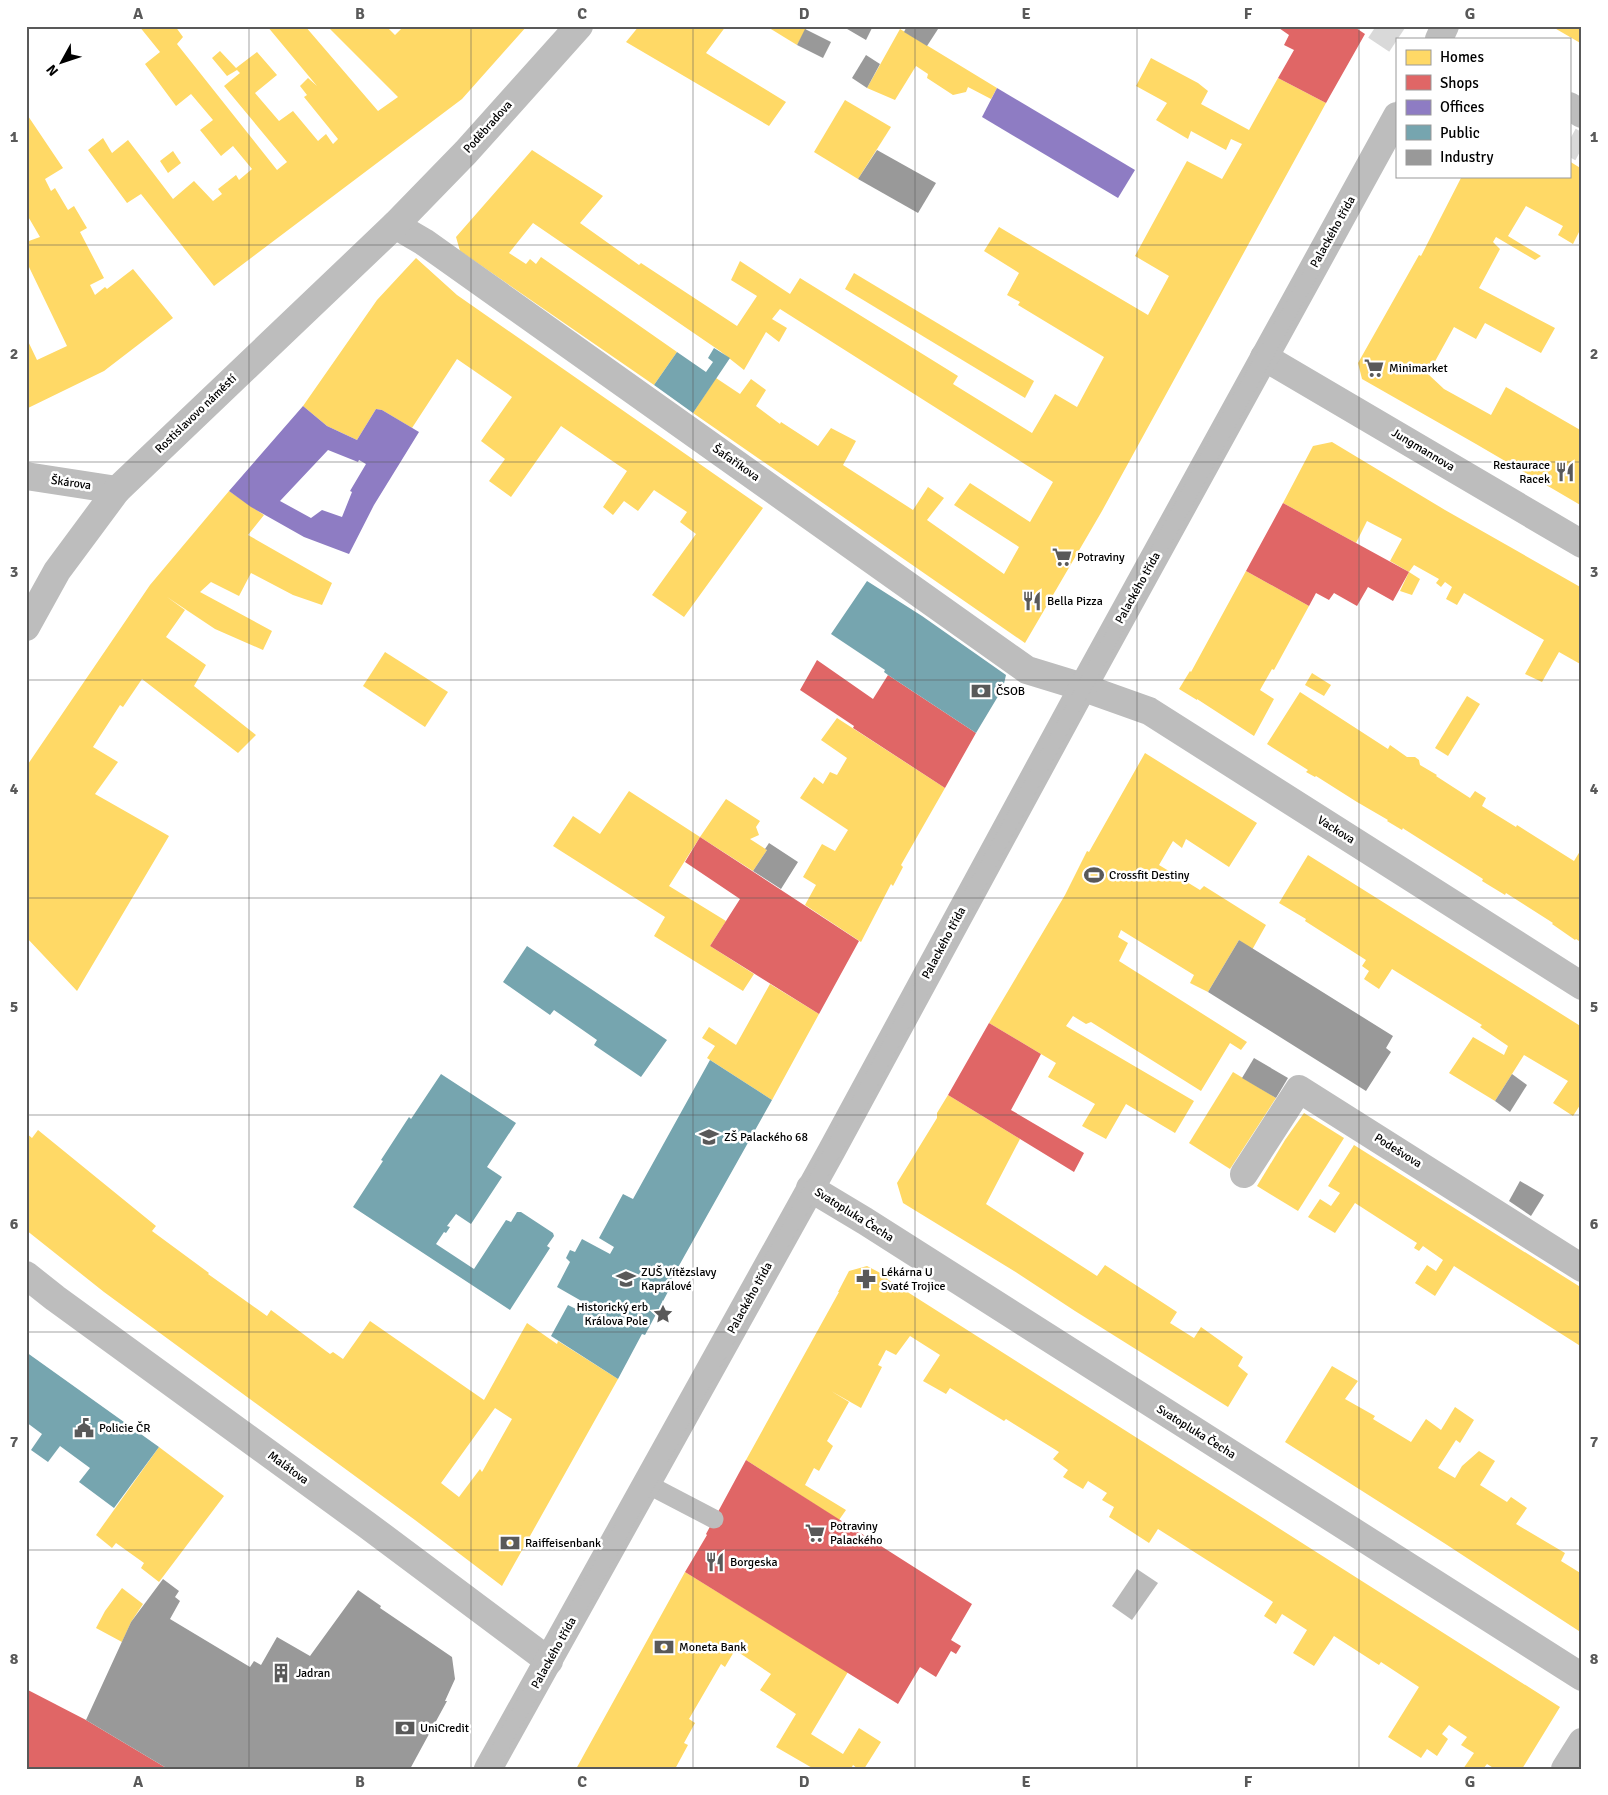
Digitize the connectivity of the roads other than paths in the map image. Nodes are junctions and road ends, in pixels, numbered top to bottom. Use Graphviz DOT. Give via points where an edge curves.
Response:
graph roads {
  1 [pos="579,26"];
  2 [pos="1570,107"];
  3 [pos="1582,114"];
  4 [pos="1396,118"];
  5 [pos="395,225"];
  6 [pos="1264,356"];
  7 [pos="26,476"];
  8 [pos="116,490"];
  9 [pos="1582,544"];
  10 [pos="26,627"];
  11 [pos="1083,688"];
  12 [pos="1582,986"];
  13 [pos="1244,1174"];
  14 [pos="810,1188"];
  15 [pos="1582,1268"];
  16 [pos="26,1275"];
  17 [pos="647,1484"];
  18 [pos="714,1519"];
  19 [pos="549,1661"];
  20 [pos="1582,1676"];
  21 [pos="1582,1742"];
  22 [pos="488,1769"];
  23 [pos="1565,1769"];
  1 -- 5 [label="street, Poděbradova" via="466,152"];
  2 -- 3 [label="street"];
  4 -- 6 [label="street, Palackého třída"];
  5 -- 8 [label="street, Rostislavovo náměstí"];
  5 -- 11 [label="street, Šafaříkova" via="424,242 1027,670"];
  6 -- 9 [label="street, Jungmannova"];
  6 -- 11 [label="street, Palackého třída"];
  7 -- 8 [label="street, Škárova"];
  8 -- 10 [label="street, Rostislavovo náměstí" via="57,571"];
  11 -- 12 [label="street, Vackova" via="1149,712"];
  11 -- 14 [label="street, Palackého třída"];
  13 -- 15 [label="street, Podešvova" via="1299,1089"];
  14 -- 17 [label="street, Palackého třída"];
  14 -- 20 [label="street, Svatopluka Čecha"];
  16 -- 19 [label="street, Malátova"];
  17 -- 18 [label="lane"];
  17 -- 19 [label="street, Palackého třída"];
  19 -- 22 [label="street, Palackého třída"];
  21 -- 23 [label="street"];
}
